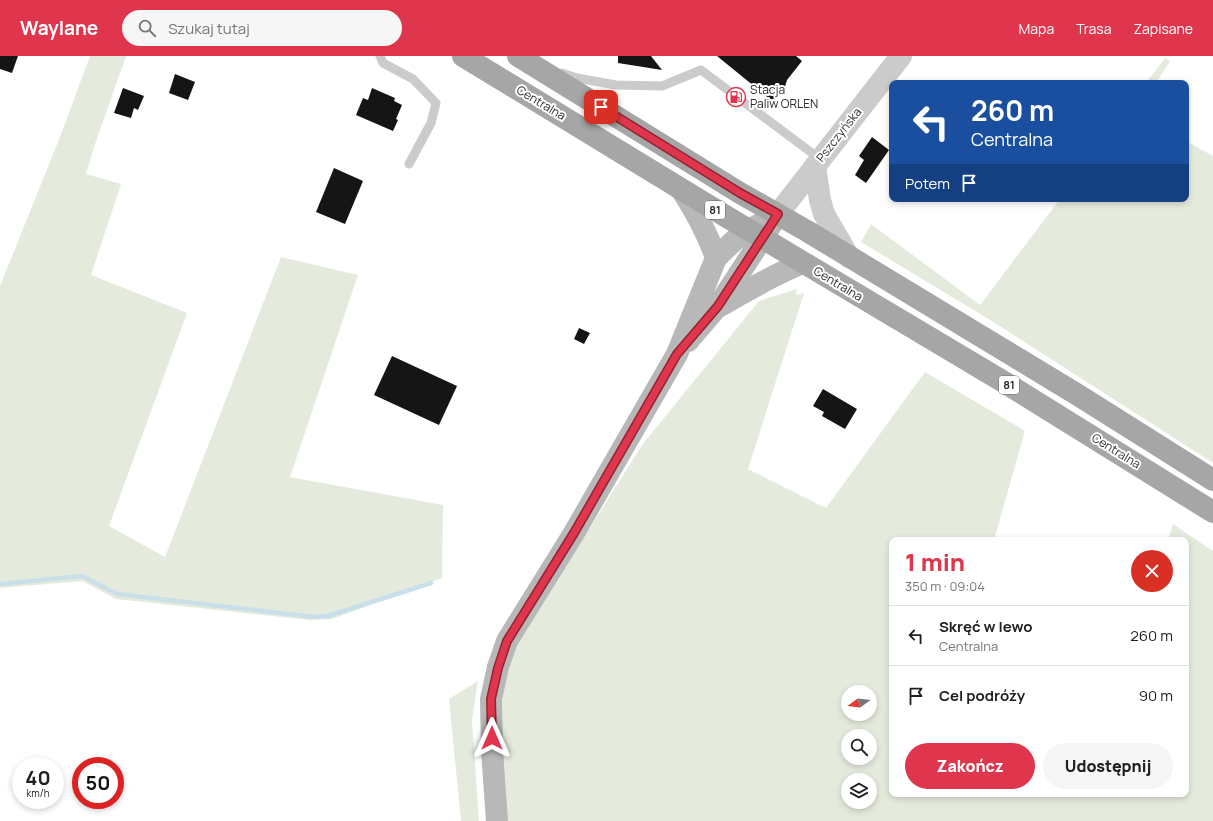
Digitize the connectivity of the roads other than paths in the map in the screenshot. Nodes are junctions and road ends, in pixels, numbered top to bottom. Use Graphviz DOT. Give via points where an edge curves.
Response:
graph roads {
  1 [pos="380,56"];
  2 [pos="463,56"];
  3 [pos="901,56"];
  4 [pos="522,58"];
  5 [pos="818,162"];
  6 [pos="409,164"];
  7 [pos="681,189"];
  8 [pos="778,214"];
  9 [pos="756,234"];
  10 [pos="849,257"];
  11 [pos="716,258"];
  12 [pos="803,262"];
  13 [pos="718,306"];
  14 [pos="677,354"];
  15 [pos="1213,480"];
  16 [pos="1213,512"];
  17 [pos="497,821"];
  1 -- 6 [label="lane" via="383,63 414,79 436,103 431,123"];
  2 -- 7 [label="main road, Centralna / 81"];
  3 -- 5 [label="street, Pszczyńska"];
  4 -- 5 [label="lane" via="577,78 616,85 662,86 701,70"];
  4 -- 8 [label="main road, 81"];
  5 -- 8 [label="street, Pszczyńska"];
  5 -- 10 [label="street" via="819,193 824,214"];
  7 -- 9 [label="main road, Centralna / 81"];
  7 -- 11 [label="main road" via="702,222"];
  8 -- 9 [label="main road"];
  8 -- 10 [label="main road, 81"];
  9 -- 11 [label="main road" via="729,244"];
  9 -- 12 [label="main road, Centralna / 81"];
  9 -- 13 [label="main road"];
  10 -- 15 [label="main road, 81"];
  11 -- 14 [label="main road"];
  12 -- 13 [label="main road" via="781,271"];
  12 -- 16 [label="main road, Centralna / 81"];
  13 -- 14 [label="main road"];
  14 -- 17 [label="main road" via="574,533 507,641 491,699"];
}
